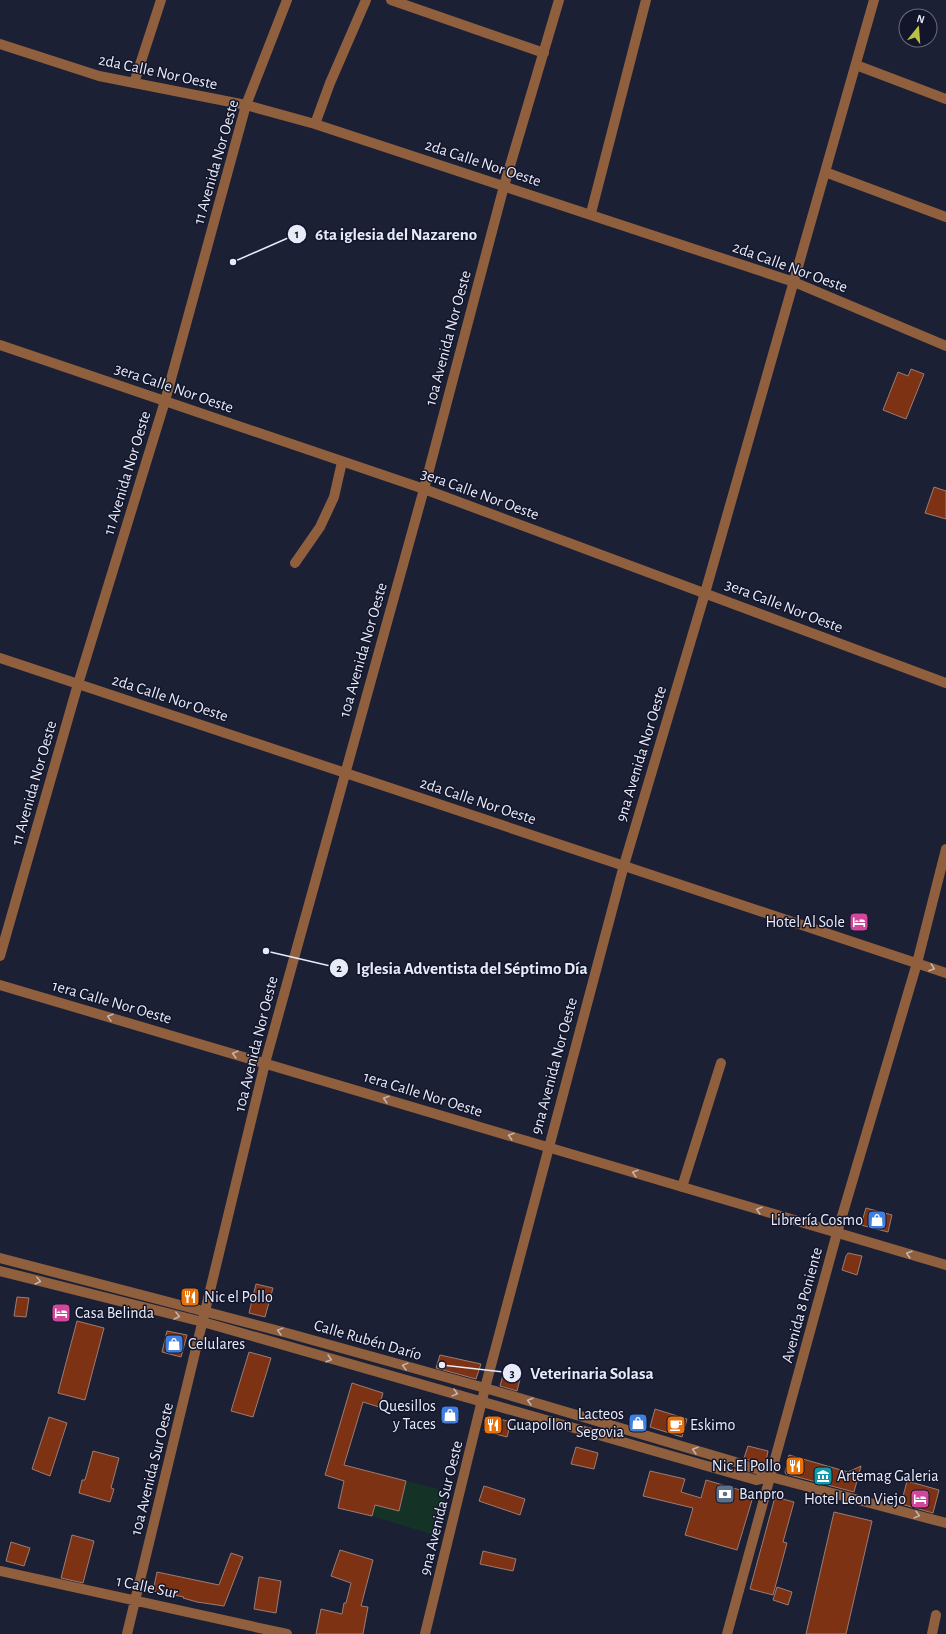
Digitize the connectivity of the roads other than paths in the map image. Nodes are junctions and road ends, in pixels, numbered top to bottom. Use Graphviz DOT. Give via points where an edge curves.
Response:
graph roads {
  1 [pos="161,0"];
  2 [pos="287,0"];
  3 [pos="366,0"];
  4 [pos="391,0"];
  5 [pos="559,0"];
  6 [pos="646,0"];
  7 [pos="872,2"];
  8 [pos="0,44"];
  9 [pos="544,53"];
  10 [pos="856,65"];
  11 [pos="134,83"];
  12 [pos="946,99"];
  13 [pos="246,105"];
  14 [pos="315,124"];
  15 [pos="825,172"];
  16 [pos="504,186"];
  17 [pos="591,214"];
  18 [pos="946,217"];
  19 [pos="794,282"];
  20 [pos="0,345"];
  21 [pos="946,346"];
  22 [pos="165,401"];
  23 [pos="342,462"];
  24 [pos="424,489"];
  25 [pos="295,563"];
  26 [pos="705,593"];
  27 [pos="0,658"];
  28 [pos="946,683"];
  29 [pos="78,684"];
  30 [pos="345,772"];
  31 [pos="946,850"];
  32 [pos="624,865"];
  33 [pos="0,956"];
  34 [pos="917,963"];
  35 [pos="946,973"];
  36 [pos="0,985"];
  37 [pos="265,1063"];
  38 [pos="721,1063"];
  39 [pos="548,1147"];
  40 [pos="682,1187"];
  41 [pos="837,1233"];
  42 [pos="0,1258"];
  43 [pos="20,1264"];
  44 [pos="946,1266"];
  45 [pos="0,1271"];
  46 [pos="17,1275"];
  47 [pos="99,1284"];
  48 [pos="96,1295"];
  49 [pos="206,1312"];
  50 [pos="203,1322"];
  51 [pos="381,1360"];
  52 [pos="378,1373"];
  53 [pos="485,1388"];
  54 [pos="482,1400"];
  55 [pos="549,1407"];
  56 [pos="546,1419"];
  57 [pos="671,1444"];
  58 [pos="668,1454"];
  59 [pos="771,1477"];
  60 [pos="946,1523"];
  61 [pos="0,1571"];
  62 [pos="136,1600"];
  63 [pos="936,1615"];
  64 [pos="126,1634"];
  65 [pos="287,1634"];
  66 [pos="425,1634"];
  67 [pos="727,1634"];
  68 [pos="932,1634"];
  1 -- 11 [label="street"];
  2 -- 13 [label="street, 11 Avenida Nor Oeste"];
  3 -- 14 [label="street"];
  4 -- 9 [label="street"];
  5 -- 9 [label="street, 10a Avenida Nor Oeste"];
  6 -- 17 [label="street"];
  7 -- 10 [label="street, 9na Avenida Nor Oeste"];
  8 -- 11 [label="street, 2da Calle Nor Oeste" via="99,76"];
  9 -- 16 [label="street, 10a Avenida Nor Oeste"];
  10 -- 12 [label="street"];
  10 -- 15 [label="street, 9na Avenida Nor Oeste"];
  11 -- 13 [label="street, 2da Calle Nor Oeste"];
  13 -- 14 [label="street, 2da Calle Nor Oeste"];
  13 -- 22 [label="street, 11 Avenida Nor Oeste"];
  14 -- 16 [label="street, 2da Calle Nor Oeste"];
  15 -- 18 [label="street"];
  15 -- 19 [label="street, 9na Avenida Nor Oeste"];
  16 -- 17 [label="street, 2da Calle Nor Oeste"];
  16 -- 24 [label="street, 10a Avenida Nor Oeste"];
  17 -- 19 [label="street, 2da Calle Nor Oeste"];
  19 -- 21 [label="street, 2da Calle Nor Oeste"];
  19 -- 26 [label="street, 9na Avenida Nor Oeste"];
  20 -- 22 [label="street, 3era Calle Nor Oeste"];
  22 -- 23 [label="street, 3era Calle Nor Oeste"];
  22 -- 29 [label="street, 11 Avenida Nor Oeste"];
  23 -- 24 [label="street, 3era Calle Nor Oeste"];
  23 -- 25 [label="street" via="334,497 320,527"];
  24 -- 26 [label="street, 3era Calle Nor Oeste"];
  24 -- 30 [label="street, 10a Avenida Nor Oeste"];
  26 -- 28 [label="street, 3era Calle Nor Oeste"];
  26 -- 32 [label="street, 9na Avenida Nor Oeste"];
  27 -- 29 [label="street, 2da Calle Nor Oeste"];
  29 -- 30 [label="street, 2da Calle Nor Oeste"];
  29 -- 33 [label="street, 11 Avenida Nor Oeste"];
  30 -- 32 [label="street, 2da Calle Nor Oeste"];
  30 -- 37 [label="street, 10a Avenida Nor Oeste"];
  31 -- 34 [label="street, Avenida 8 Poniente"];
  32 -- 34 [label="street, 2da Calle Nor Oeste"];
  32 -- 39 [label="street, 9na Avenida Nor Oeste"];
  34 -- 35 [label="street, 2da Calle Nor Oeste, one-way"];
  34 -- 41 [label="street, Avenida 8 Poniente"];
  37 -- 36 [label="street, 1era Calle Nor Oeste, one-way"];
  39 -- 37 [label="street, 1era Calle Nor Oeste, one-way"];
  37 -- 49 [label="street, 10a Avenida Nor Oeste"];
  38 -- 40 [label="street"];
  40 -- 39 [label="street, 1era Calle Nor Oeste, one-way"];
  39 -- 53 [label="street, 9na Avenida Nor Oeste"];
  41 -- 40 [label="street, 1era Calle Nor Oeste, one-way"];
  44 -- 41 [label="street, 1era Calle Nor Oeste, one-way"];
  41 -- 59 [label="street, Avenida 8 Poniente"];
  42 -- 43 [label="street, Calle Rubén Darío"];
  43 -- 46 [label="street"];
  43 -- 47 [label="street, Calle Rubén Darío"];
  45 -- 46 [label="street, Calle Rubén Darío"];
  46 -- 48 [label="street, Calle Rubén Darío, one-way"];
  47 -- 48 [label="street"];
  47 -- 49 [label="street, Calle Rubén Darío"];
  48 -- 50 [label="street, Calle Rubén Darío, one-way"];
  49 -- 50 [label="street, 10a Avenida Sur Oeste"];
  51 -- 49 [label="street, Calle Rubén Darío, one-way"];
  50 -- 52 [label="street, Calle Rubén Darío, one-way"];
  50 -- 62 [label="street, 10a Avenida Sur Oeste"];
  51 -- 52 [label="street"];
  53 -- 51 [label="street, Calle Rubén Darío, one-way"];
  52 -- 54 [label="street, Calle Rubén Darío, one-way"];
  53 -- 54 [label="street, 9na Avenida Sur Oeste"];
  55 -- 53 [label="street, Calle Rubén Darío, one-way"];
  54 -- 56 [label="street, Calle Rubén Darío"];
  54 -- 66 [label="street, 9na Avenida Sur Oeste"];
  55 -- 56 [label="street"];
  55 -- 57 [label="street, Calle Rubén Darío"];
  56 -- 58 [label="street, Calle Rubén Darío"];
  57 -- 58 [label="street"];
  59 -- 57 [label="street, Calle Rubén Darío, one-way" via="752,1468"];
  58 -- 59 [label="street, Calle Rubén Darío" via="756,1480"];
  59 -- 60 [label="street, Calle Rubén Darío, one-way"];
  59 -- 67 [label="street, Avenida 8 Poniente"];
  61 -- 62 [label="street, 1 Calle Sur"];
  62 -- 64 [label="street, 10a Avenida Sur Oeste"];
  62 -- 65 [label="street, 1 Calle Sur"];
  63 -- 68 [label="street"];
}
